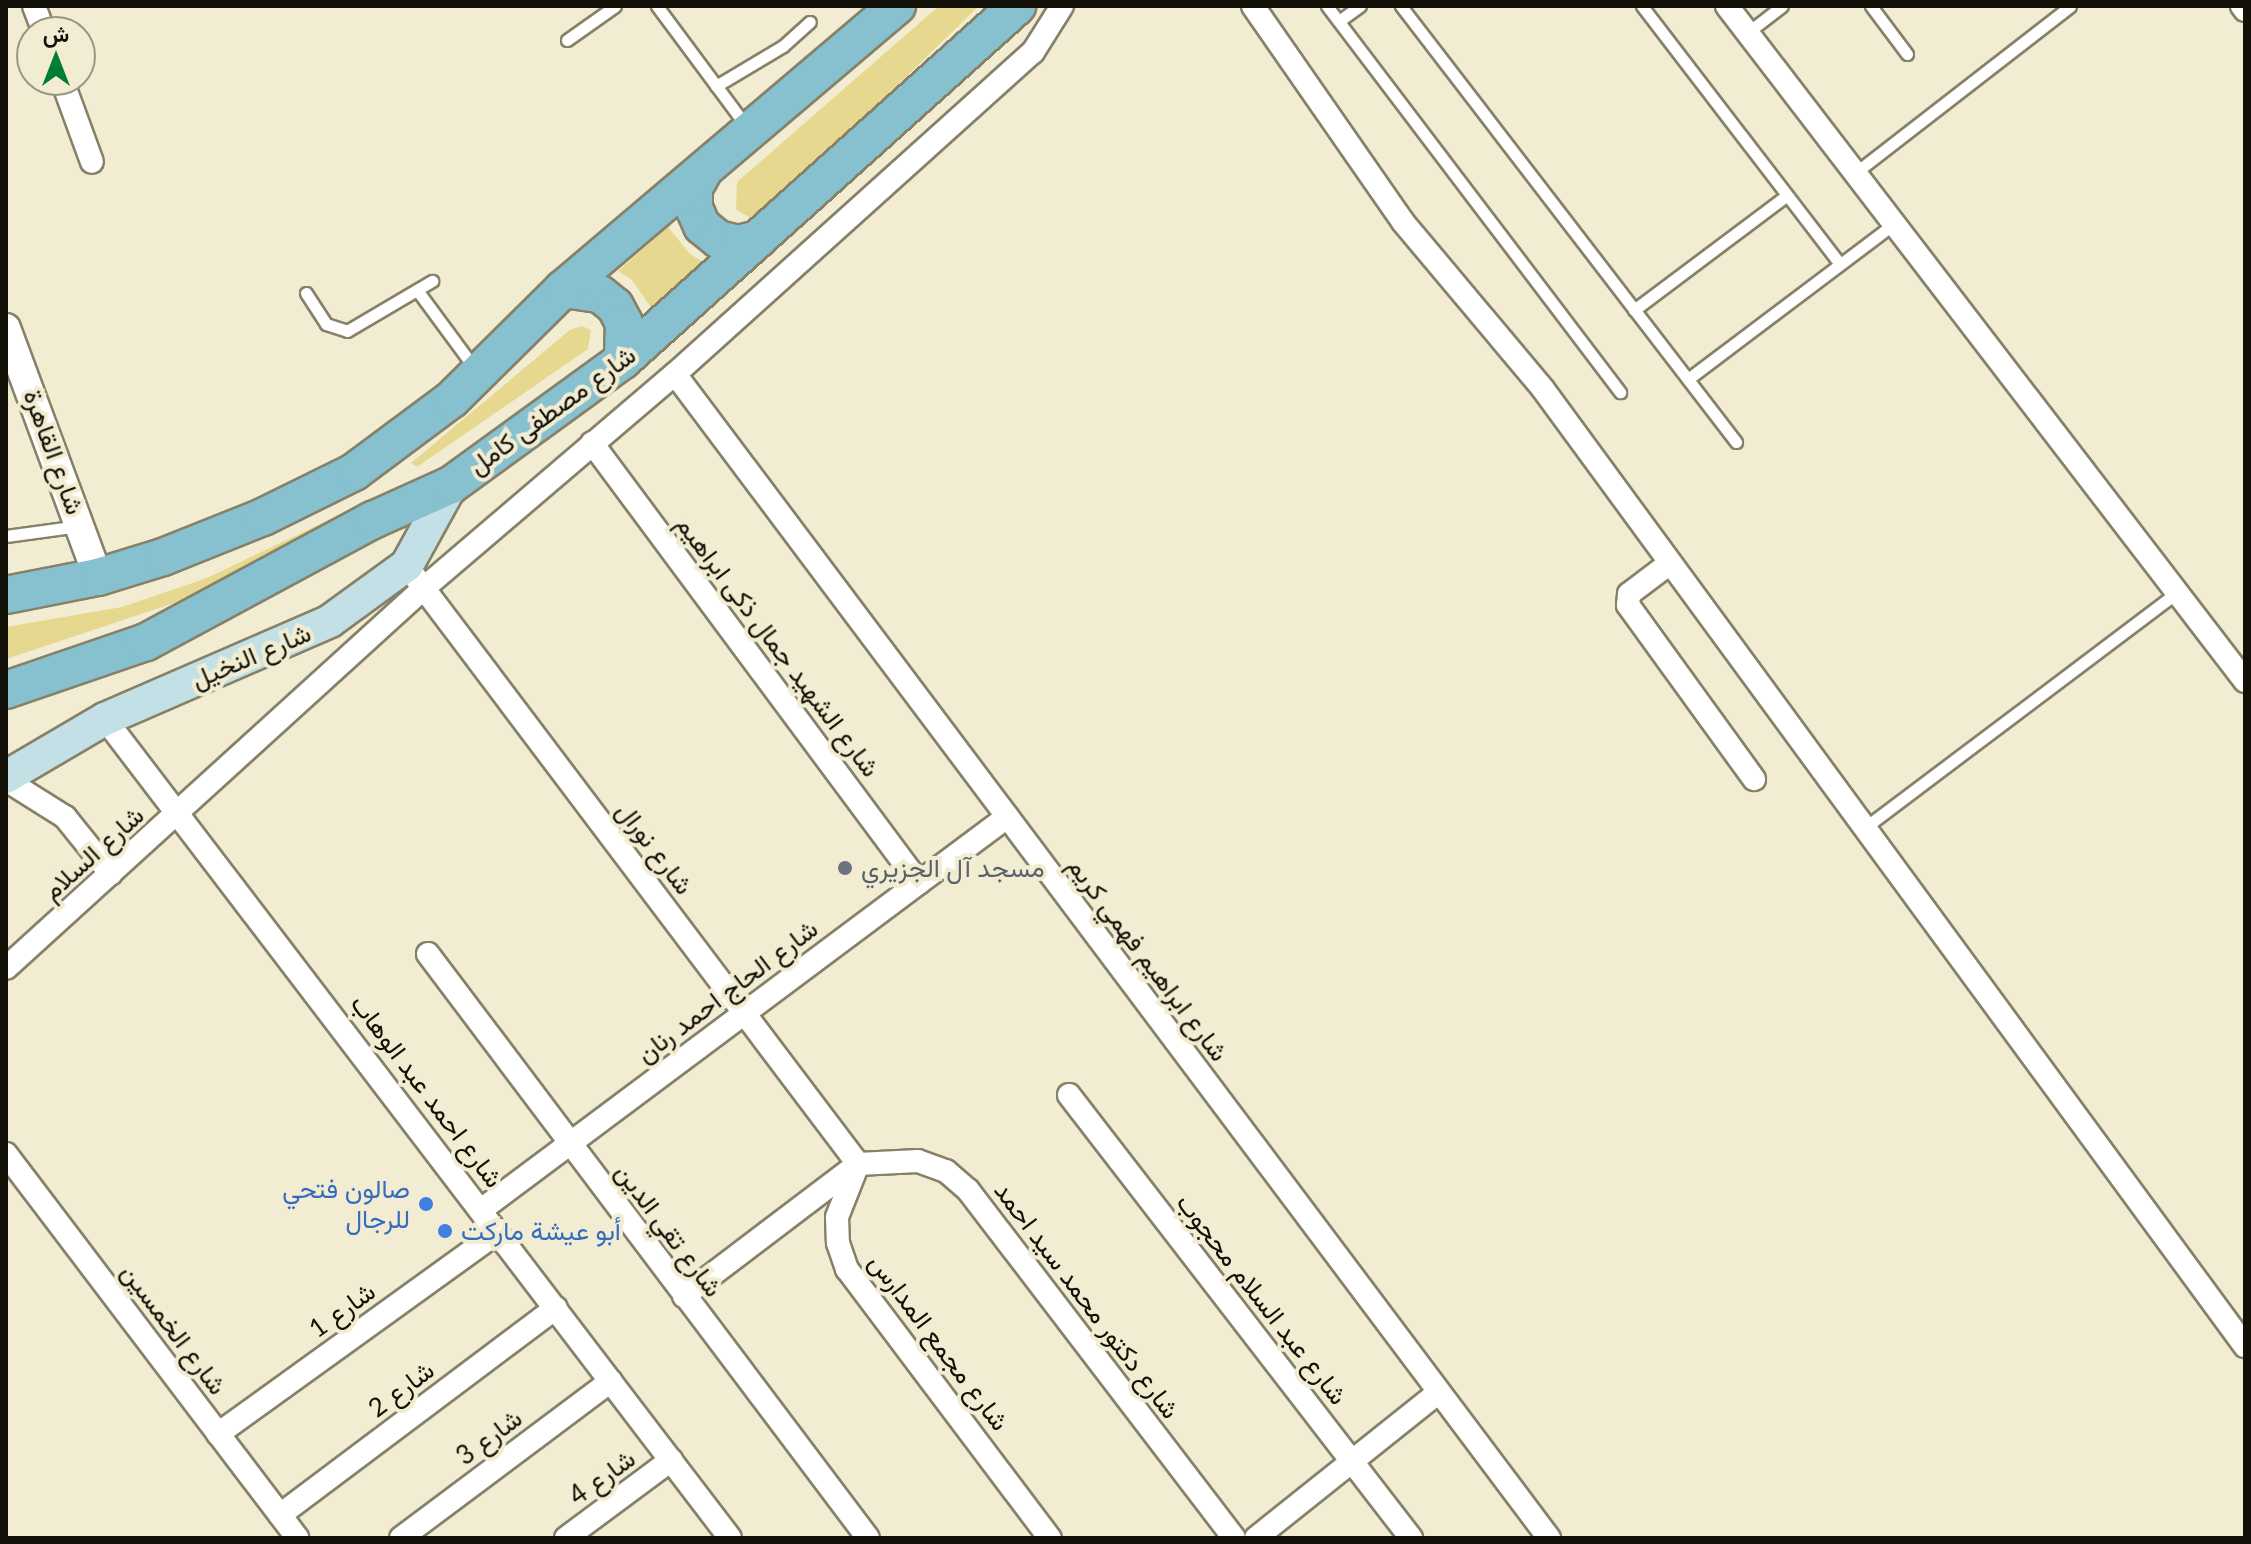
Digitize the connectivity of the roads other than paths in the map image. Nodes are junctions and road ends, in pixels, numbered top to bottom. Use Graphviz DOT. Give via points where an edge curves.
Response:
graph roads {
  1 [pos="615,6"];
  2 [pos="657,6"];
  3 [pos="897,6"];
  4 [pos="1017,6"];
  5 [pos="1062,6"];
  6 [pos="1253,6"];
  7 [pos="1327,6"];
  8 [pos="1360,6"];
  9 [pos="1401,6"];
  10 [pos="1642,6"];
  11 [pos="1727,6"];
  12 [pos="1782,6"];
  13 [pos="1871,6"];
  14 [pos="2070,6"];
  15 [pos="1339,21"];
  16 [pos="810,22"];
  17 [pos="1747,33"];
  18 [pos="567,40"];
  19 [pos="1907,54"];
  20 [pos="716,86"];
  21 [pos="68,96"];
  22 [pos="750,131"];
  23 [pos="92,162"];
  24 [pos="704,170"];
  25 [pos="1855,173"];
  26 [pos="1787,195"];
  27 [pos="1894,224"];
  28 [pos="758,239"];
  29 [pos="1840,264"];
  30 [pos="432,281"];
  31 [pos="563,289"];
  32 [pos="417,290"];
  33 [pos="306,293"];
  34 [pos="1634,310"];
  35 [pos="6,328"];
  36 [pos="623,360"];
  37 [pos="479,373"];
  38 [pos="16,374"];
  39 [pos="675,374"];
  40 [pos="1688,379"];
  41 [pos="1620,392"];
  42 [pos="1736,442"];
  43 [pos="592,443"];
  44 [pos="451,485"];
  45 [pos="80,526"];
  46 [pos="6,536"];
  47 [pos="1670,563"];
  48 [pos="416,576"];
  49 [pos="98,577"];
  50 [pos="2177,592"];
  51 [pos="6,595"];
  52 [pos="2245,681"];
  53 [pos="6,690"];
  54 [pos="105,719"];
  55 [pos="6,779"];
  56 [pos="1754,779"];
  57 [pos="181,812"];
  58 [pos="1007,817"];
  59 [pos="1867,826"];
  60 [pos="111,874"];
  61 [pos="919,883"];
  62 [pos="428,954"];
  63 [pos="6,968"];
  64 [pos="744,1013"];
  65 [pos="1069,1095"];
  66 [pos="569,1144"];
  67 [pos="6,1154"];
  68 [pos="858,1164"];
  69 [pos="481,1210"];
  70 [pos="498,1232"];
  71 [pos="684,1296"];
  72 [pos="556,1308"];
  73 [pos="2245,1346"];
  74 [pos="611,1381"];
  75 [pos="1439,1392"];
  76 [pos="218,1434"];
  77 [pos="671,1460"];
  78 [pos="1352,1462"];
  79 [pos="280,1515"];
  80 [pos="298,1538"];
  81 [pos="401,1538"];
  82 [pos="566,1538"];
  83 [pos="729,1538"];
  84 [pos="868,1538"];
  85 [pos="1050,1538"];
  86 [pos="1234,1538"];
  87 [pos="1256,1538"];
  88 [pos="1411,1538"];
  89 [pos="1549,1538"];
  1 -- 18 [label="lane"];
  2 -- 20 [label="lane"];
  3 -- 22 [label="main road"];
  4 -- 28 [label="main road, شارع مصطفى كامل"];
  5 -- 39 [label="street, شارع السلام" via="1033,52"];
  6 -- 47 [label="street" via="1403,222 1543,389"];
  7 -- 15 [label="lane"];
  8 -- 15 [label="lane"];
  9 -- 34 [label="lane"];
  10 -- 26 [label="lane"];
  11 -- 17 [label="street"];
  12 -- 17 [label="lane"];
  13 -- 19 [label="lane"];
  14 -- 25 [label="lane"];
  15 -- 41 [label="lane"];
  16 -- 20 [label="lane" via="783,46"];
  17 -- 25 [label="street"];
  20 -- 22 [label="lane"];
  21 -- 23 [label="street"];
  22 -- 24 [label="main road"];
  24 -- 28 [label="main road" via="694,188 694,208 702,226 718,239 738,244"];
  24 -- 31 [label="main road"];
  25 -- 27 [label="street"];
  26 -- 29 [label="lane"];
  26 -- 34 [label="lane"];
  27 -- 29 [label="lane"];
  27 -- 50 [label="street"];
  28 -- 36 [label="main road, شارع مصطفى كامل"];
  29 -- 40 [label="lane"];
  30 -- 32 [label="lane"];
  31 -- 36 [label="main road" via="600,294 615,306 627,342"];
  31 -- 37 [label="main road"];
  32 -- 33 [label="lane" via="347,331 336,331"];
  32 -- 37 [label="lane"];
  34 -- 40 [label="lane"];
  35 -- 38 [label="street, شارع القاهرة"];
  36 -- 44 [label="main road, شارع مصطفى كامل"];
  37 -- 49 [label="main road" via="354,472 217,537"];
  38 -- 45 [label="street, شارع القاهرة"];
  39 -- 43 [label="street, شارع السلام"];
  39 -- 58 [label="street, شارع ابراهيم فهمي كريم"];
  40 -- 42 [label="lane"];
  43 -- 48 [label="street, شارع السلام"];
  43 -- 61 [label="street, شارع الشهيد جمال ذكى ابراهيم"];
  44 -- 48 [label="main road, شارع النخيل"];
  44 -- 53 [label="main road, شارع مصطفى كامل" via="373,520 146,642"];
  45 -- 46 [label="lane"];
  45 -- 49 [label="street, شارع القاهرة"];
  47 -- 56 [label="street" via="1629,594 1628,605"];
  47 -- 59 [label="street"];
  48 -- 54 [label="main road, شارع النخيل" via="330,621"];
  48 -- 57 [label="street, شارع السلام"];
  48 -- 64 [label="street, شارع نورال"];
  49 -- 51 [label="main road"];
  50 -- 52 [label="street"];
  50 -- 59 [label="lane"];
  54 -- 55 [label="main road, شارع النخيل"];
  54 -- 57 [label="street, شارع احمد عبد الوهاب"];
  55 -- 60 [label="street" via="65,817"];
  57 -- 60 [label="street, شارع السلام"];
  57 -- 69 [label="street, شارع احمد عبد الوهاب"];
  58 -- 61 [label="street, شارع الحاج احمد رنان"];
  58 -- 75 [label="street, شارع ابراهيم فهمي كريم"];
  59 -- 73 [label="street"];
  60 -- 63 [label="street, شارع السلام"];
  61 -- 64 [label="street, شارع الحاج احمد رنان"];
  62 -- 66 [label="street, شارع تقي الدين"];
  64 -- 66 [label="street, شارع الحاج احمد رنان"];
  64 -- 68 [label="street, شارع نورال"];
  65 -- 78 [label="street, شارع عبد السلام محجوب"];
  66 -- 69 [label="street, شارع الحاج احمد رنان"];
  66 -- 71 [label="street, شارع تقي الدين"];
  67 -- 76 [label="street, شارع الخمسين"];
  68 -- 71 [label="street"];
  68 -- 85 [label="street, شارع مجمع المدارس" via="837,1217 847,1269"];
  68 -- 86 [label="street, شارع دكتور محمد سيد احمد" via="918,1161 946,1171 968,1190"];
  69 -- 70 [label="street, شارع احمد عبد الوهاب"];
  70 -- 72 [label="street, شارع احمد عبد الوهاب"];
  70 -- 76 [label="street, شارع 1"];
  71 -- 84 [label="street, شارع تقي الدين"];
  72 -- 74 [label="street, شارع احمد عبد الوهاب"];
  72 -- 79 [label="street, شارع 2"];
  74 -- 77 [label="street, شارع احمد عبد الوهاب"];
  74 -- 81 [label="street, شارع 3"];
  75 -- 78 [label="street"];
  75 -- 89 [label="street, شارع ابراهيم فهمي كريم"];
  76 -- 79 [label="street, شارع الخمسين"];
  77 -- 82 [label="street, شارع 4"];
  77 -- 83 [label="street, شارع احمد عبد الوهاب"];
  78 -- 87 [label="street"];
  78 -- 88 [label="street, شارع عبد السلام محجوب"];
  79 -- 80 [label="street, شارع الخمسين"];
}
